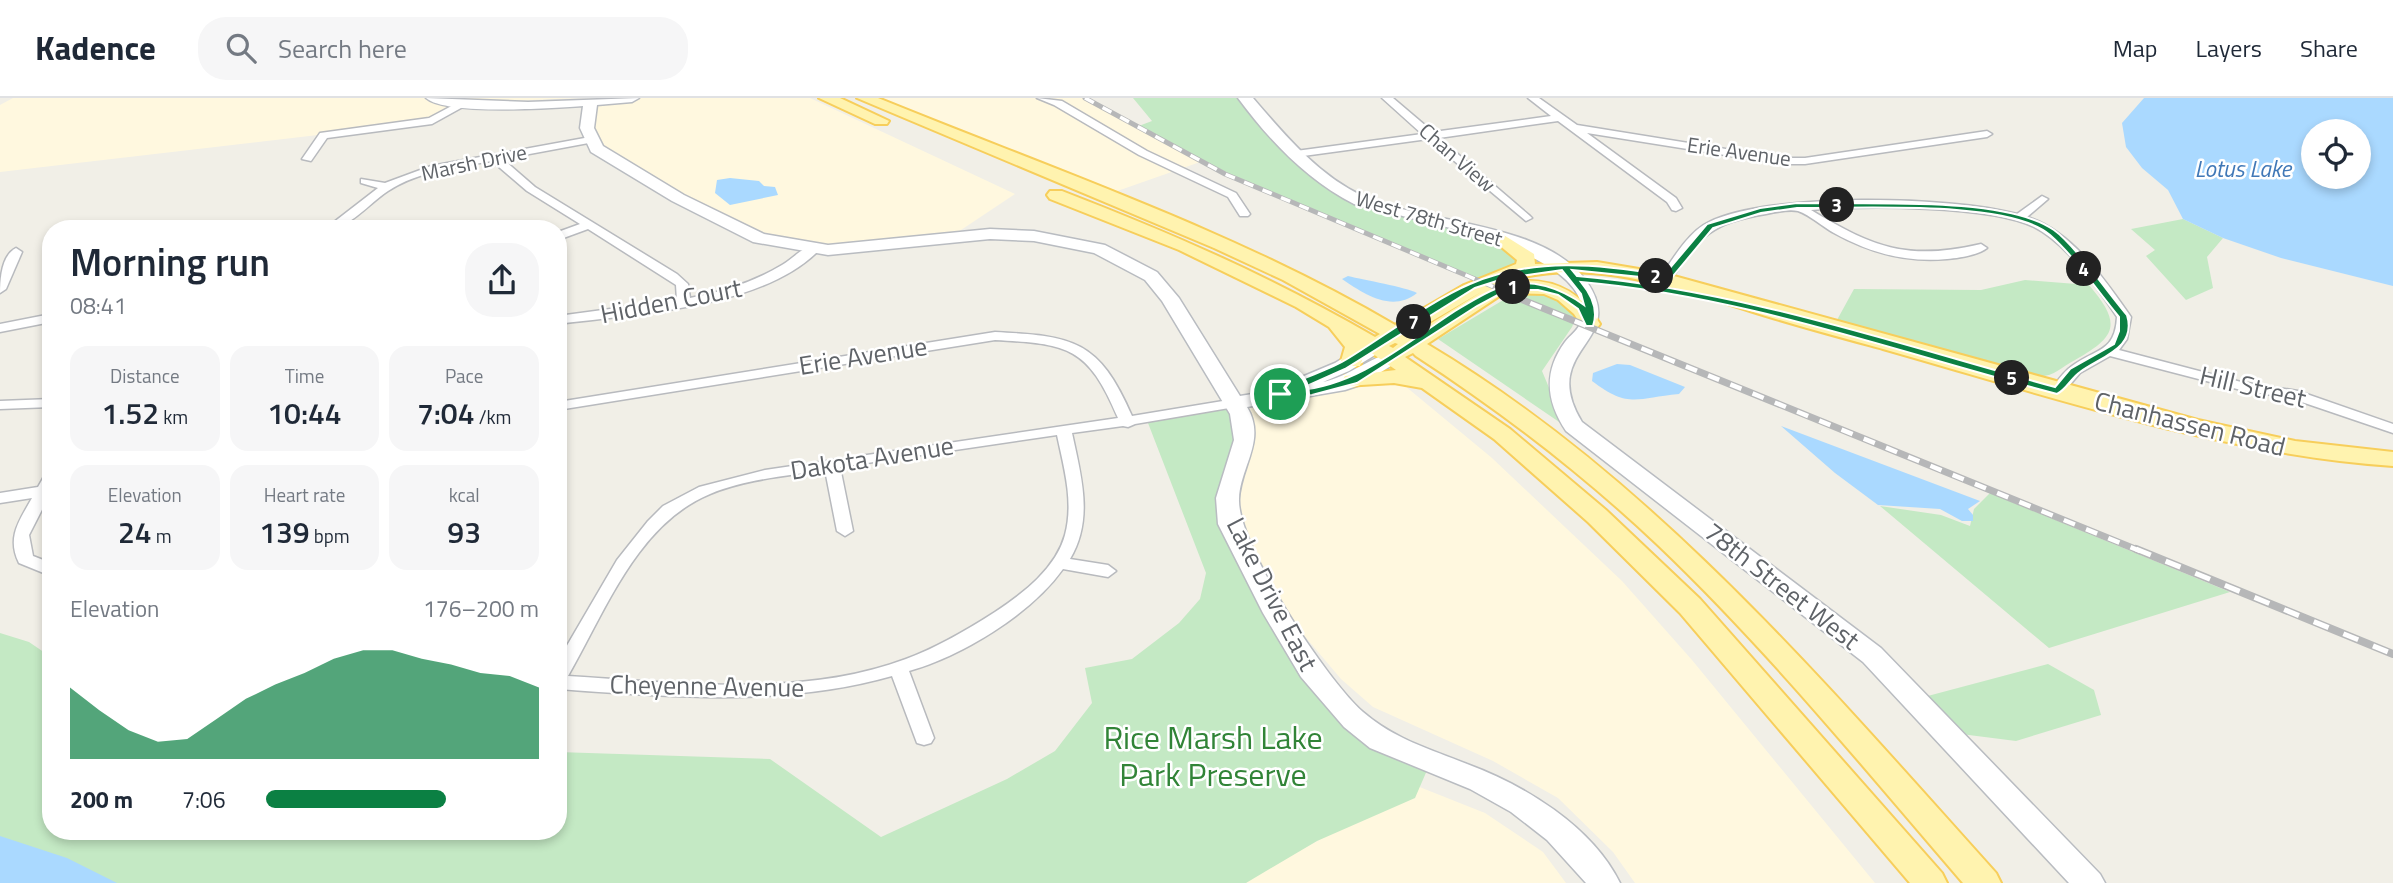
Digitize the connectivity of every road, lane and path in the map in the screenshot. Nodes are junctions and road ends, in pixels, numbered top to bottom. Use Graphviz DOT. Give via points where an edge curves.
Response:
graph roads {
  1 [pos="433,98"];
  2 [pos="632,98"];
  3 [pos="827,98"];
  4 [pos="1042,98"];
  5 [pos="1247,98"];
  6 [pos="1387,98"];
  7 [pos="1533,98"];
  8 [pos="587,99"];
  9 [pos="870,100"];
  10 [pos="465,103"];
  11 [pos="1560,118"];
  12 [pos="1575,128"];
  13 [pos="1987,134"];
  14 [pos="1431,135"];
  15 [pos="590,140"];
  16 [pos="1296,154"];
  17 [pos="494,156"];
  18 [pos="307,159"];
  19 [pos="365,181"];
  20 [pos="386,187"];
  21 [pos="2042,199"];
  22 [pos="1797,206"];
  23 [pos="1676,208"];
  24 [pos="1244,214"];
  25 [pos="1526,218"];
  26 [pos="2021,218"];
  27 [pos="343,220"];
  28 [pos="589,225"];
  29 [pos="567,233"];
  30 [pos="1502,240"];
  31 [pos="815,248"];
  32 [pos="1981,248"];
  33 [pos="16,252"];
  34 [pos="1569,273"];
  35 [pos="1667,278"];
  36 [pos="1512,280"];
  37 [pos="0,289"];
  38 [pos="684,302"];
  39 [pos="1435,308"];
  40 [pos="1352,309"];
  41 [pos="1322,314"];
  42 [pos="1787,316"];
  43 [pos="567,319"];
  44 [pos="42,320"];
  45 [pos="1590,324"];
  46 [pos="0,328"];
  47 [pos="1394,345"];
  48 [pos="2110,352"];
  49 [pos="1352,371"];
  50 [pos="1437,387"];
  51 [pos="2057,391"];
  52 [pos="42,403"];
  53 [pos="1235,403"];
  54 [pos="0,405"];
  55 [pos="567,405"];
  56 [pos="1128,423"];
  57 [pos="2393,429"];
  58 [pos="1064,431"];
  59 [pos="2393,459"];
  60 [pos="832,464"];
  61 [pos="42,485"];
  62 [pos="42,492"];
  63 [pos="0,498"];
  64 [pos="845,531"];
  65 [pos="1058,563"];
  66 [pos="42,566"];
  67 [pos="1108,571"];
  68 [pos="567,664"];
  69 [pos="899,669"];
  70 [pos="567,681"];
  71 [pos="923,738"];
  72 [pos="1604,883"];
  73 [pos="1930,883"];
  74 [pos="1984,883"];
  75 [pos="2089,883"];
  1 -- 10 [label="street"];
  2 -- 8 [label="street"];
  3 -- 41 [label="main road" via="1185,246"];
  4 -- 24 [label="street" via="1232,195"];
  5 -- 16 [label="street, West 78th Street"];
  6 -- 14 [label="street, Chan View"];
  7 -- 11 [label="street"];
  8 -- 10 [label="street" via="499,107"];
  8 -- 15 [label="street"];
  9 -- 40 [label="main road" via="1219,243"];
  10 -- 18 [label="street" via="432,121 328,134 319,139"];
  11 -- 12 [label="street"];
  11 -- 14 [label="street"];
  12 -- 13 [label="street, Erie Avenue" via="1805,161"];
  12 -- 23 [label="street" via="1672,200"];
  14 -- 16 [label="street"];
  14 -- 25 [label="street, Chan View"];
  15 -- 17 [label="street, Marsh Drive"];
  15 -- 31 [label="street, Lake Drive East" via="619,165 729,226 759,238"];
  16 -- 30 [label="street, West 78th Street" via="1325,183 1360,201"];
  17 -- 20 [label="street, Marsh Drive" via="431,169"];
  17 -- 28 [label="street" via="531,189"];
  19 -- 20 [label="street"];
  20 -- 27 [label="street, Marsh Drive"];
  21 -- 26 [label="street"];
  22 -- 26 [label="street" via="1978,209"];
  22 -- 32 [label="street" via="1856,241 1899,256 1935,258"];
  22 -- 35 [label="street" via="1710,226"];
  26 -- 48 [label="street" via="2052,232 2124,317 2124,332"];
  28 -- 29 [label="street"];
  28 -- 38 [label="street" via="673,277 682,285"];
  30 -- 34 [label="street, West 78th Street"];
  30 -- 36 [label="main road" via="1527,258 1525,268"];
  31 -- 38 [label="street, Hidden Court" via="756,285"];
  31 -- 53 [label="street, Lake Drive East" via="989,234 1034,236 1099,249 1159,285"];
  33 -- 37 [label="street"];
  34 -- 35 [label="main road, Chanhassen Road" via="1611,269"];
  34 -- 36 [label="main road, Chanhassen Road"];
  34 -- 42 [label="main road, Chanhassen Road" via="1649,285"];
  34 -- 45 [label="street" via="1589,303"];
  35 -- 42 [label="main road, Chanhassen Road"];
  36 -- 39 [label="main road, Chanhassen Road" via="1480,282"];
  36 -- 45 [label="main road" via="1561,293 1582,307"];
  36 -- 47 [label="main road, Chanhassen Road"];
  38 -- 43 [label="street, Hidden Court"];
  39 -- 40 [label="main road" via="1390,316"];
  39 -- 47 [label="main road, Chanhassen Road"];
  40 -- 47 [label="main road"];
  41 -- 47 [label="main road"];
  41 -- 49 [label="main road" via="1356,346"];
  42 -- 51 [label="main road, Chanhassen Road"];
  44 -- 46 [label="street"];
  45 -- 75 [label="street, 78th Street West" via="1565,355 1559,371 1563,409 1574,426 1872,655"];
  47 -- 49 [label="street, Dakota Avenue"];
  47 -- 50 [label="main road"];
  47 -- 74 [label="main road" via="1494,399 1566,454 1699,569"];
  48 -- 51 [label="street" via="2074,371"];
  48 -- 57 [label="street, Hill Street" via="2241,386 2293,394"];
  49 -- 50 [label="main road"];
  49 -- 53 [label="street, Dakota Avenue" via="1312,392"];
  50 -- 73 [label="main road" via="1548,472 1655,571 1728,647"];
  51 -- 59 [label="main road, Chanhassen Road" via="2293,450"];
  52 -- 54 [label="street"];
  53 -- 56 [label="street, Dakota Avenue"];
  53 -- 72 [label="street, Lake Drive East" via="1245,440 1227,498 1230,524 1310,673 1341,709 1380,740 1521,802 1554,826"];
  55 -- 56 [label="street, Erie Avenue" via="995,336 1058,341 1088,358 1100,369"];
  56 -- 58 [label="street, Dakota Avenue"];
  58 -- 60 [label="street, Dakota Avenue" via="936,445"];
  58 -- 65 [label="street, Cheyenne Avenue" via="1077,500 1075,529"];
  60 -- 64 [label="street"];
  60 -- 68 [label="street, Dakota Avenue" via="674,498 638,542"];
  61 -- 63 [label="street"];
  62 -- 66 [label="street" via="22,535 24,559"];
  65 -- 67 [label="street"];
  65 -- 69 [label="street, Cheyenne Avenue" via="1036,591 986,630 935,657"];
  69 -- 70 [label="street, Cheyenne Avenue" via="801,690 685,690"];
  69 -- 71 [label="street"];
}
